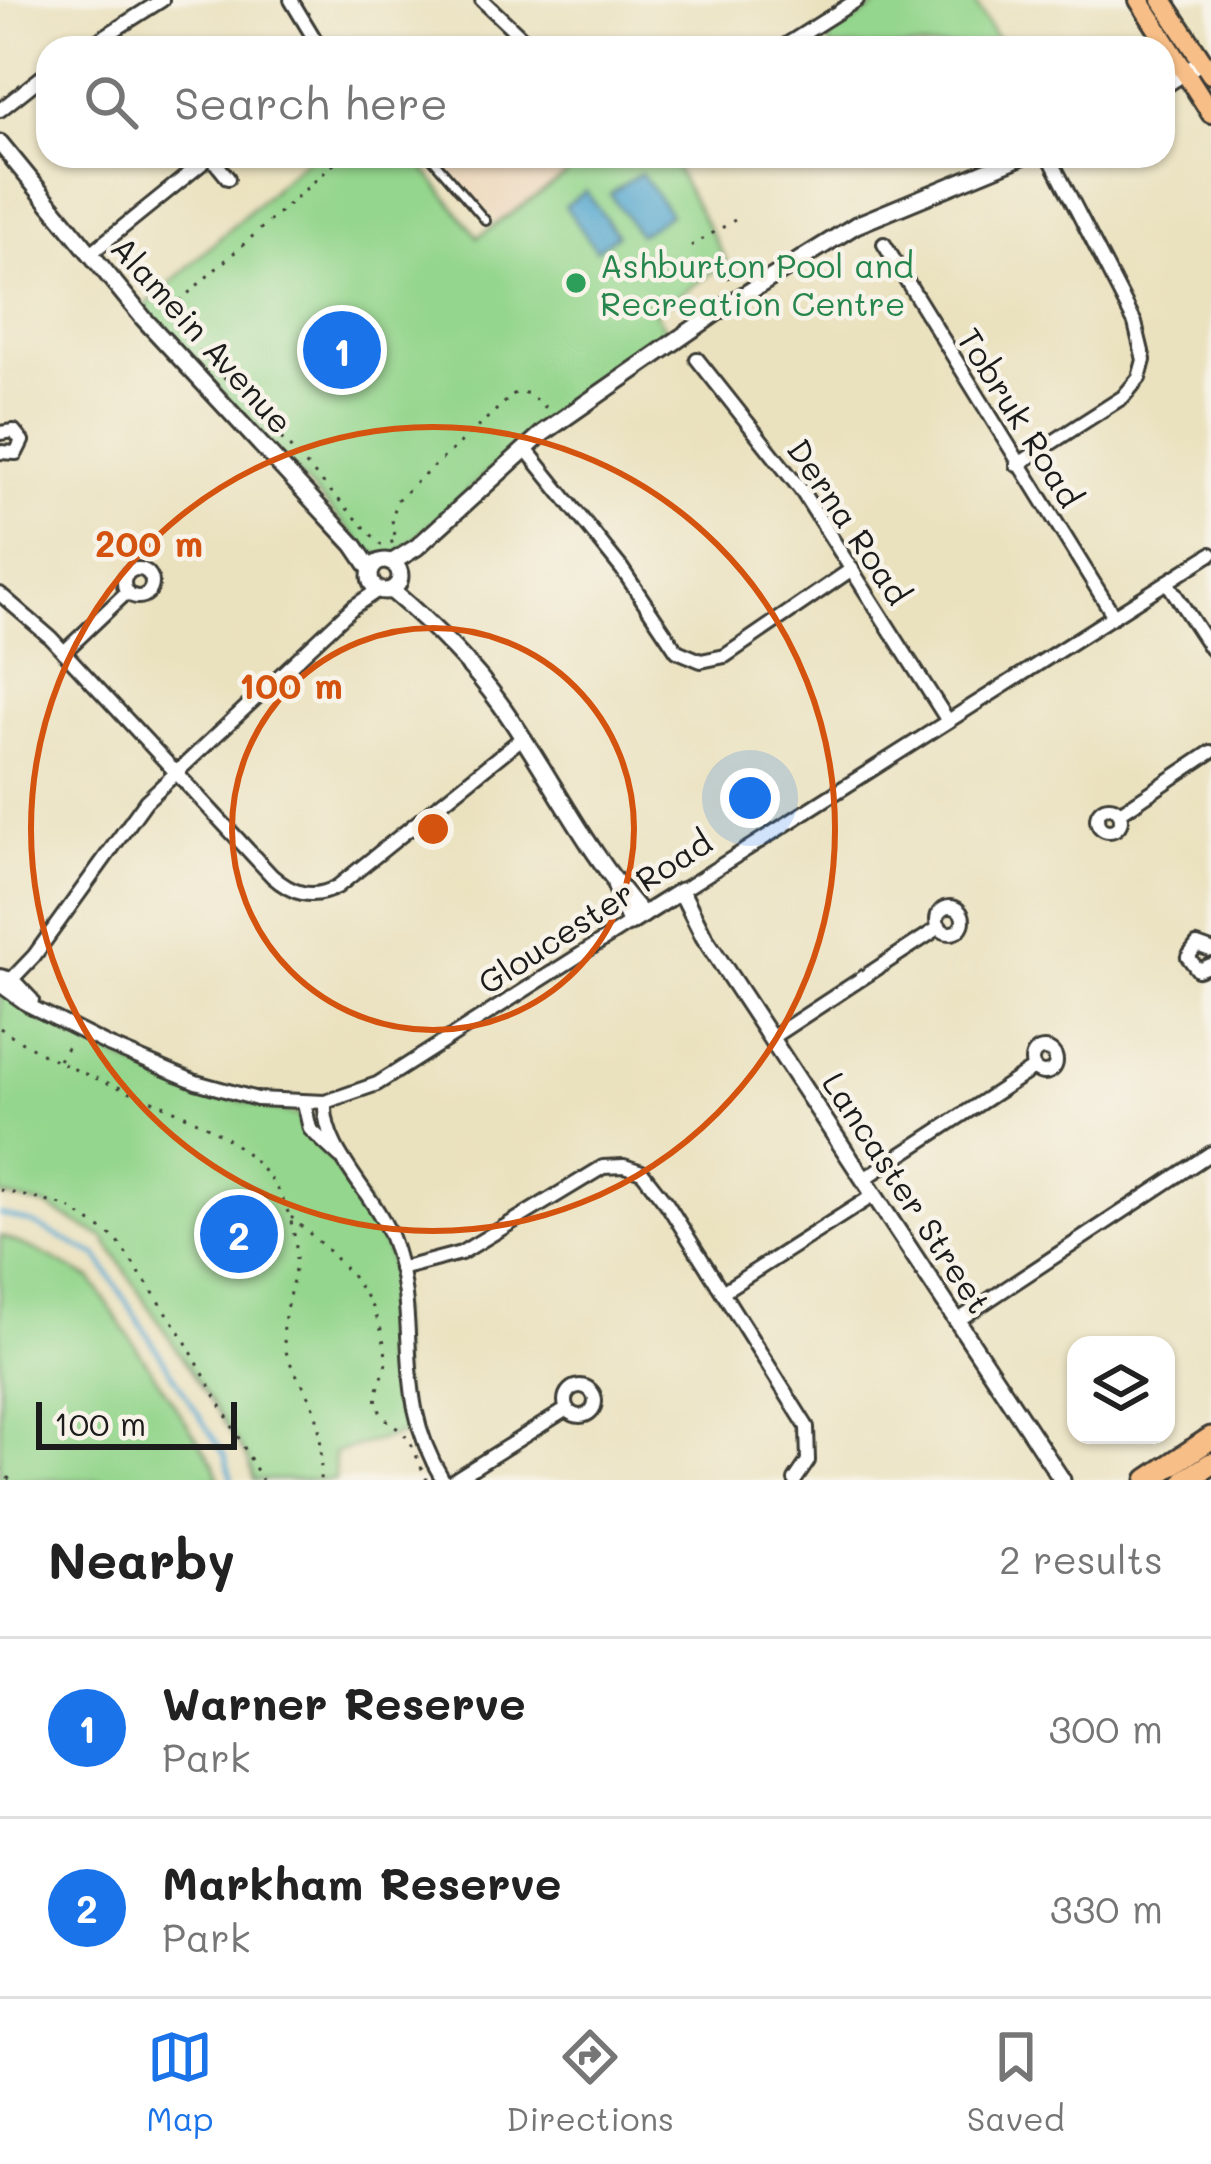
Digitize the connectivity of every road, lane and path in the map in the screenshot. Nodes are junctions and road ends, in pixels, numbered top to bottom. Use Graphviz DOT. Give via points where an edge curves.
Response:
graph roads {
  1 [pos="291,0"];
  2 [pos="505,0"];
  3 [pos="857,0"];
  4 [pos="1139,0"];
  5 [pos="1162,0"];
  6 [pos="155,2"];
  7 [pos="486,4"];
  8 [pos="104,36"];
  9 [pos="314,36"];
  10 [pos="520,36"];
  11 [pos="800,36"];
  12 [pos="1170,36"];
  13 [pos="1175,41"];
  14 [pos="1199,69"];
  15 [pos="36,80"];
  16 [pos="22,89"];
  17 [pos="0,96"];
  18 [pos="0,110"];
  19 [pos="1211,113"];
  20 [pos="0,129"];
  21 [pos="0,143"];
  22 [pos="15,158"];
  23 [pos="196,168"];
  24 [pos="220,168"];
  25 [pos="329,168"];
  26 [pos="440,168"];
  27 [pos="995,168"];
  28 [pos="1055,168"];
  29 [pos="228,178"];
  30 [pos="735,220"];
  31 [pos="486,221"];
  32 [pos="884,244"];
  33 [pos="691,246"];
  34 [pos="91,254"];
  35 [pos="721,266"];
  36 [pos="731,282"];
  37 [pos="697,359"];
  38 [pos="558,422"];
  39 [pos="0,433"];
  40 [pos="525,448"];
  41 [pos="1,455"];
  42 [pos="1017,465"];
  43 [pos="1211,554"];
  44 [pos="851,569"];
  45 [pos="385,576"];
  46 [pos="1167,582"];
  47 [pos="127,592"];
  48 [pos="0,594"];
  49 [pos="1114,616"];
  50 [pos="1211,649"];
  51 [pos="64,652"];
  52 [pos="948,721"];
  53 [pos="522,738"];
  54 [pos="1211,752"];
  55 [pos="176,773"];
  56 [pos="1120,813"];
  57 [pos="676,893"];
  58 [pos="637,919"];
  59 [pos="940,927"];
  60 [pos="1211,950"];
  61 [pos="1211,965"];
  62 [pos="8,983"];
  63 [pos="0,1028"];
  64 [pos="78,1030"];
  65 [pos="771,1038"];
  66 [pos="58,1061"];
  67 [pos="1034,1068"];
  68 [pos="325,1102"];
  69 [pos="304,1103"];
  70 [pos="1211,1153"];
  71 [pos="345,1162"];
  72 [pos="864,1179"];
  73 [pos="0,1190"];
  74 [pos="874,1195"];
  75 [pos="289,1215"];
  76 [pos="400,1269"];
  77 [pos="722,1292"];
  78 [pos="957,1321"];
  79 [pos="567,1409"];
  80 [pos="1211,1438"];
  81 [pos="1211,1464"];
  82 [pos="0,1468"];
  83 [pos="10,1480"];
  84 [pos="262,1480"];
  85 [pos="320,1480"];
  86 [pos="427,1480"];
  87 [pos="443,1480"];
  88 [pos="454,1480"];
  89 [pos="795,1480"];
  90 [pos="1062,1480"];
  91 [pos="1148,1480"];
  92 [pos="1186,1480"];
  1 -- 9 [label="street"];
  2 -- 7 [label="street"];
  3 -- 11 [label="street"];
  4 -- 12 [label="main road"];
  5 -- 14 [label="main road"];
  6 -- 8 [label="street"];
  7 -- 10 [label="street"];
  13 -- 14 [label="main road"];
  14 -- 19 [label="main road"];
  15 -- 16 [label="street"];
  16 -- 17 [label="street"];
  16 -- 18 [label="street"];
  20 -- 22 [label="street, Alamein Avenue"];
  21 -- 22 [label="street, Alamein Avenue"];
  22 -- 34 [label="street, Alamein Avenue"];
  23 -- 34 [label="street"];
  24 -- 29 [label="street"];
  25 -- 38 [label="path" via="165,314 380,545 396,542 397,500 515,393 527,393"];
  26 -- 31 [label="lane"];
  27 -- 38 [label="street" via="844,232"];
  28 -- 42 [label="street" via="1136,323 1144,360 1129,392"];
  30 -- 33 [label="path"];
  32 -- 42 [label="street, Tobruk Road"];
  34 -- 45 [label="street, Alamein Avenue"];
  35 -- 36 [label="path"];
  37 -- 44 [label="street, Derna Road" via="791,476"];
  38 -- 40 [label="street"];
  39 -- 41 [label="street" via="14,431 22,441 16,453"];
  40 -- 44 [label="street" via="670,643 692,659 725,656"];
  40 -- 45 [label="street"];
  42 -- 49 [label="street, Tobruk Road"];
  43 -- 46 [label="street, Gloucester Road"];
  44 -- 52 [label="street, Derna Road"];
  45 -- 53 [label="street, Alamein Avenue"];
  45 -- 55 [label="street"];
  46 -- 49 [label="street, Gloucester Road"];
  46 -- 50 [label="street"];
  47 -- 51 [label="street"];
  48 -- 51 [label="street"];
  49 -- 52 [label="street, Gloucester Road"];
  51 -- 55 [label="street"];
  52 -- 57 [label="street, Gloucester Road"];
  53 -- 55 [label="street" via="319,894 283,886"];
  53 -- 58 [label="street, Alamein Avenue"];
  54 -- 56 [label="street"];
  55 -- 62 [label="street"];
  57 -- 58 [label="street, Gloucester Road"];
  57 -- 65 [label="street, Lancaster Street"];
  58 -- 68 [label="street, Gloucester Road" via="377,1084"];
  59 -- 65 [label="street"];
  60 -- 61 [label="street" via="1197,945 1188,957 1198,970"];
  62 -- 64 [label="street, Gloucester Road" via="28,1005"];
  63 -- 66 [label="path"];
  64 -- 66 [label="path"];
  64 -- 69 [label="street, Gloucester Road" via="196,1082"];
  65 -- 72 [label="street, Lancaster Street"];
  66 -- 75 [label="path" via="218,1131 259,1165"];
  67 -- 72 [label="street"];
  68 -- 69 [label="street, Gloucester Road"];
  68 -- 71 [label="street" via="327,1132"];
  69 -- 71 [label="street" via="310,1129"];
  70 -- 78 [label="street"];
  71 -- 76 [label="street" via="376,1204"];
  72 -- 74 [label="street, Lancaster Street"];
  73 -- 84 [label="path" via="66,1206 116,1239 179,1330"];
  74 -- 77 [label="street"];
  74 -- 78 [label="street, Lancaster Street"];
  75 -- 85 [label="path" via="297,1263 285,1348 317,1422"];
  75 -- 86 [label="path" via="360,1284 385,1351 378,1407 408,1438"];
  76 -- 77 [label="street" via="461,1253 586,1175 624,1166 655,1186"];
  76 -- 87 [label="street" via="411,1399"];
  77 -- 89 [label="street" via="807,1427 808,1461"];
  78 -- 90 [label="street, Lancaster Street"];
  79 -- 88 [label="street"];
  80 -- 91 [label="highway"];
  81 -- 92 [label="highway"];
  82 -- 83 [label="path"];
}
